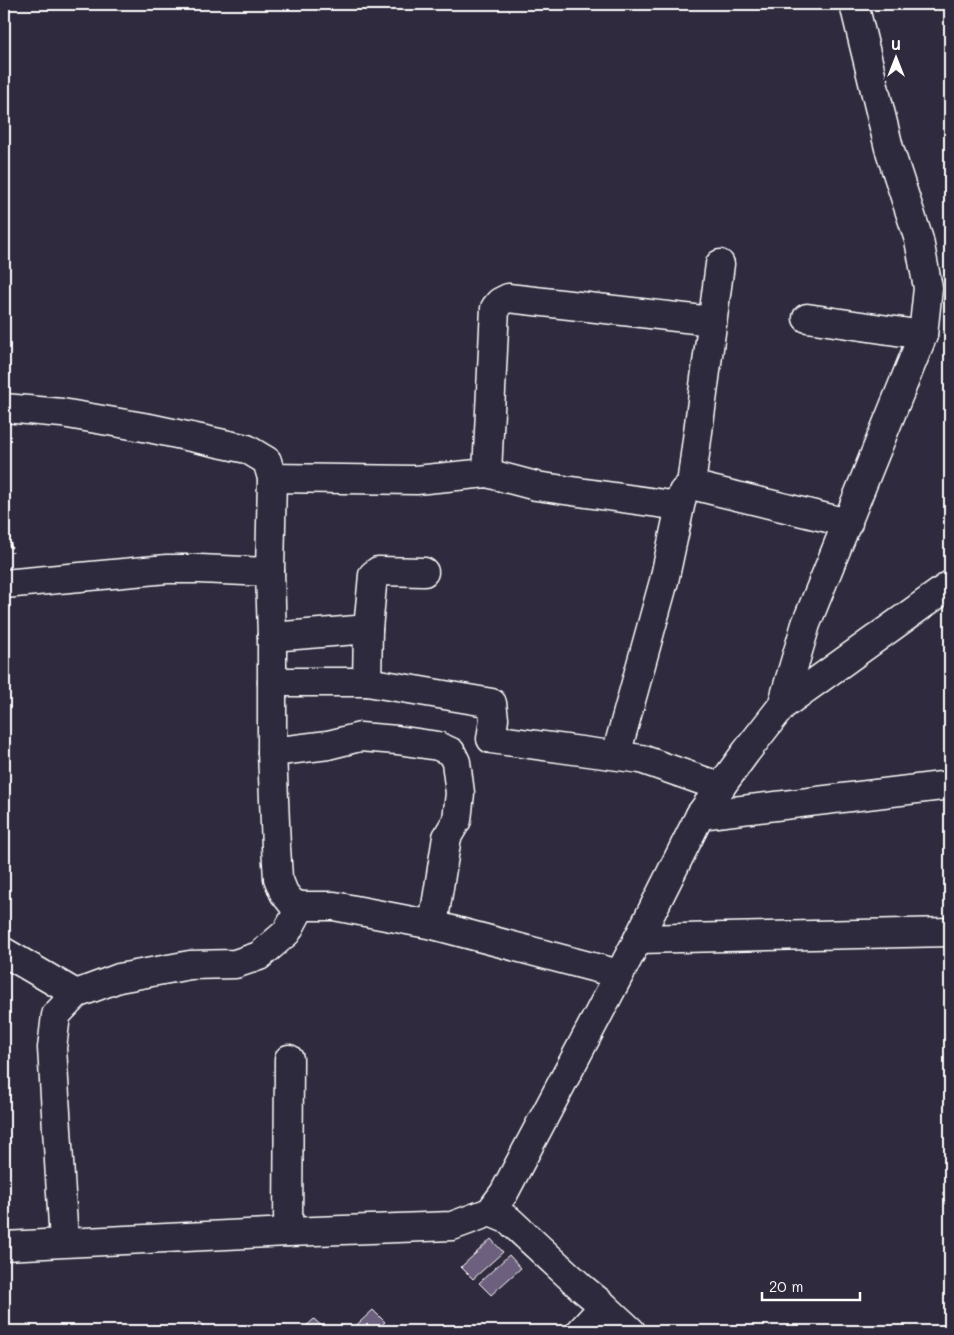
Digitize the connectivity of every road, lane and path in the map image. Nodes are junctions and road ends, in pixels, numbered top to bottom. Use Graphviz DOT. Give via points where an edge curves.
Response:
graph roads {
  1 [pos="854,4"];
  2 [pos="720,264"];
  3 [pos="807,318"];
  4 [pos="712,321"];
  5 [pos="923,335"];
  6 [pos="4,408"];
  7 [pos="487,473"];
  8 [pos="272,478"];
  9 [pos="685,495"];
  10 [pos="4,516"];
  11 [pos="848,523"];
  12 [pos="270,572"];
  13 [pos="424,572"];
  14 [pos="10,583"];
  15 [pos="950,585"];
  16 [pos="368,629"];
  17 [pos="272,637"];
  18 [pos="272,682"];
  19 [pos="367,682"];
  20 [pos="782,706"];
  21 [pos="272,752"];
  22 [pos="616,755"];
  23 [pos="950,785"];
  24 [pos="721,787"];
  25 [pos="700,816"];
  26 [pos="301,906"];
  27 [pos="433,925"];
  28 [pos="950,932"];
  29 [pos="638,939"];
  30 [pos="4,952"];
  31 [pos="619,974"];
  32 [pos="76,994"];
  33 [pos="289,1059"];
  34 [pos="508,1222"];
  35 [pos="288,1232"];
  36 [pos="64,1242"];
  37 [pos="4,1246"];
  38 [pos="604,1306"];
  39 [pos="581,1331"];
  40 [pos="631,1331"];
  1 -- 5 [label="street" via="889,148 919,240 928,288"];
  2 -- 4 [label="street"];
  3 -- 5 [label="street"];
  4 -- 7 [label="street" via="508,298 500,302 495,308"];
  4 -- 9 [label="street"];
  5 -- 11 [label="street"];
  6 -- 8 [label="street" via="62,413 149,428 247,450 267,461"];
  7 -- 8 [label="street" via="416,480"];
  7 -- 9 [label="street" via="544,488"];
  8 -- 12 [label="street"];
  9 -- 11 [label="street"];
  9 -- 22 [label="street"];
  10 -- 14 [label="path"];
  11 -- 20 [label="street" via="806,624"];
  12 -- 14 [label="street" via="167,569"];
  12 -- 17 [label="street"];
  13 -- 16 [label="street" via="375,572"];
  15 -- 20 [label="street"];
  16 -- 17 [label="street"];
  16 -- 19 [label="street"];
  17 -- 18 [label="street"];
  18 -- 19 [label="street"];
  18 -- 21 [label="street"];
  19 -- 22 [label="street" via="492,703 491,738"];
  20 -- 24 [label="street"];
  21 -- 26 [label="street" via="278,878 292,903"];
  21 -- 27 [label="street" via="360,738 438,746 451,752 456,762 460,793 457,820 447,836"];
  22 -- 24 [label="street" via="641,759"];
  23 -- 25 [label="street"];
  24 -- 25 [label="street"];
  25 -- 29 [label="street"];
  26 -- 27 [label="street" via="334,906"];
  26 -- 32 [label="street" via="287,932 259,956 234,964 190,965 119,978"];
  27 -- 31 [label="street"];
  28 -- 29 [label="street"];
  29 -- 31 [label="street"];
  30 -- 32 [label="street"];
  31 -- 34 [label="street" via="504,1193"];
  32 -- 36 [label="street" via="56,1015 52,1048"];
  33 -- 35 [label="street"];
  34 -- 35 [label="street"];
  34 -- 38 [label="street"];
  35 -- 36 [label="street"];
  36 -- 37 [label="street"];
  38 -- 39 [label="street"];
  38 -- 40 [label="street"];
}
